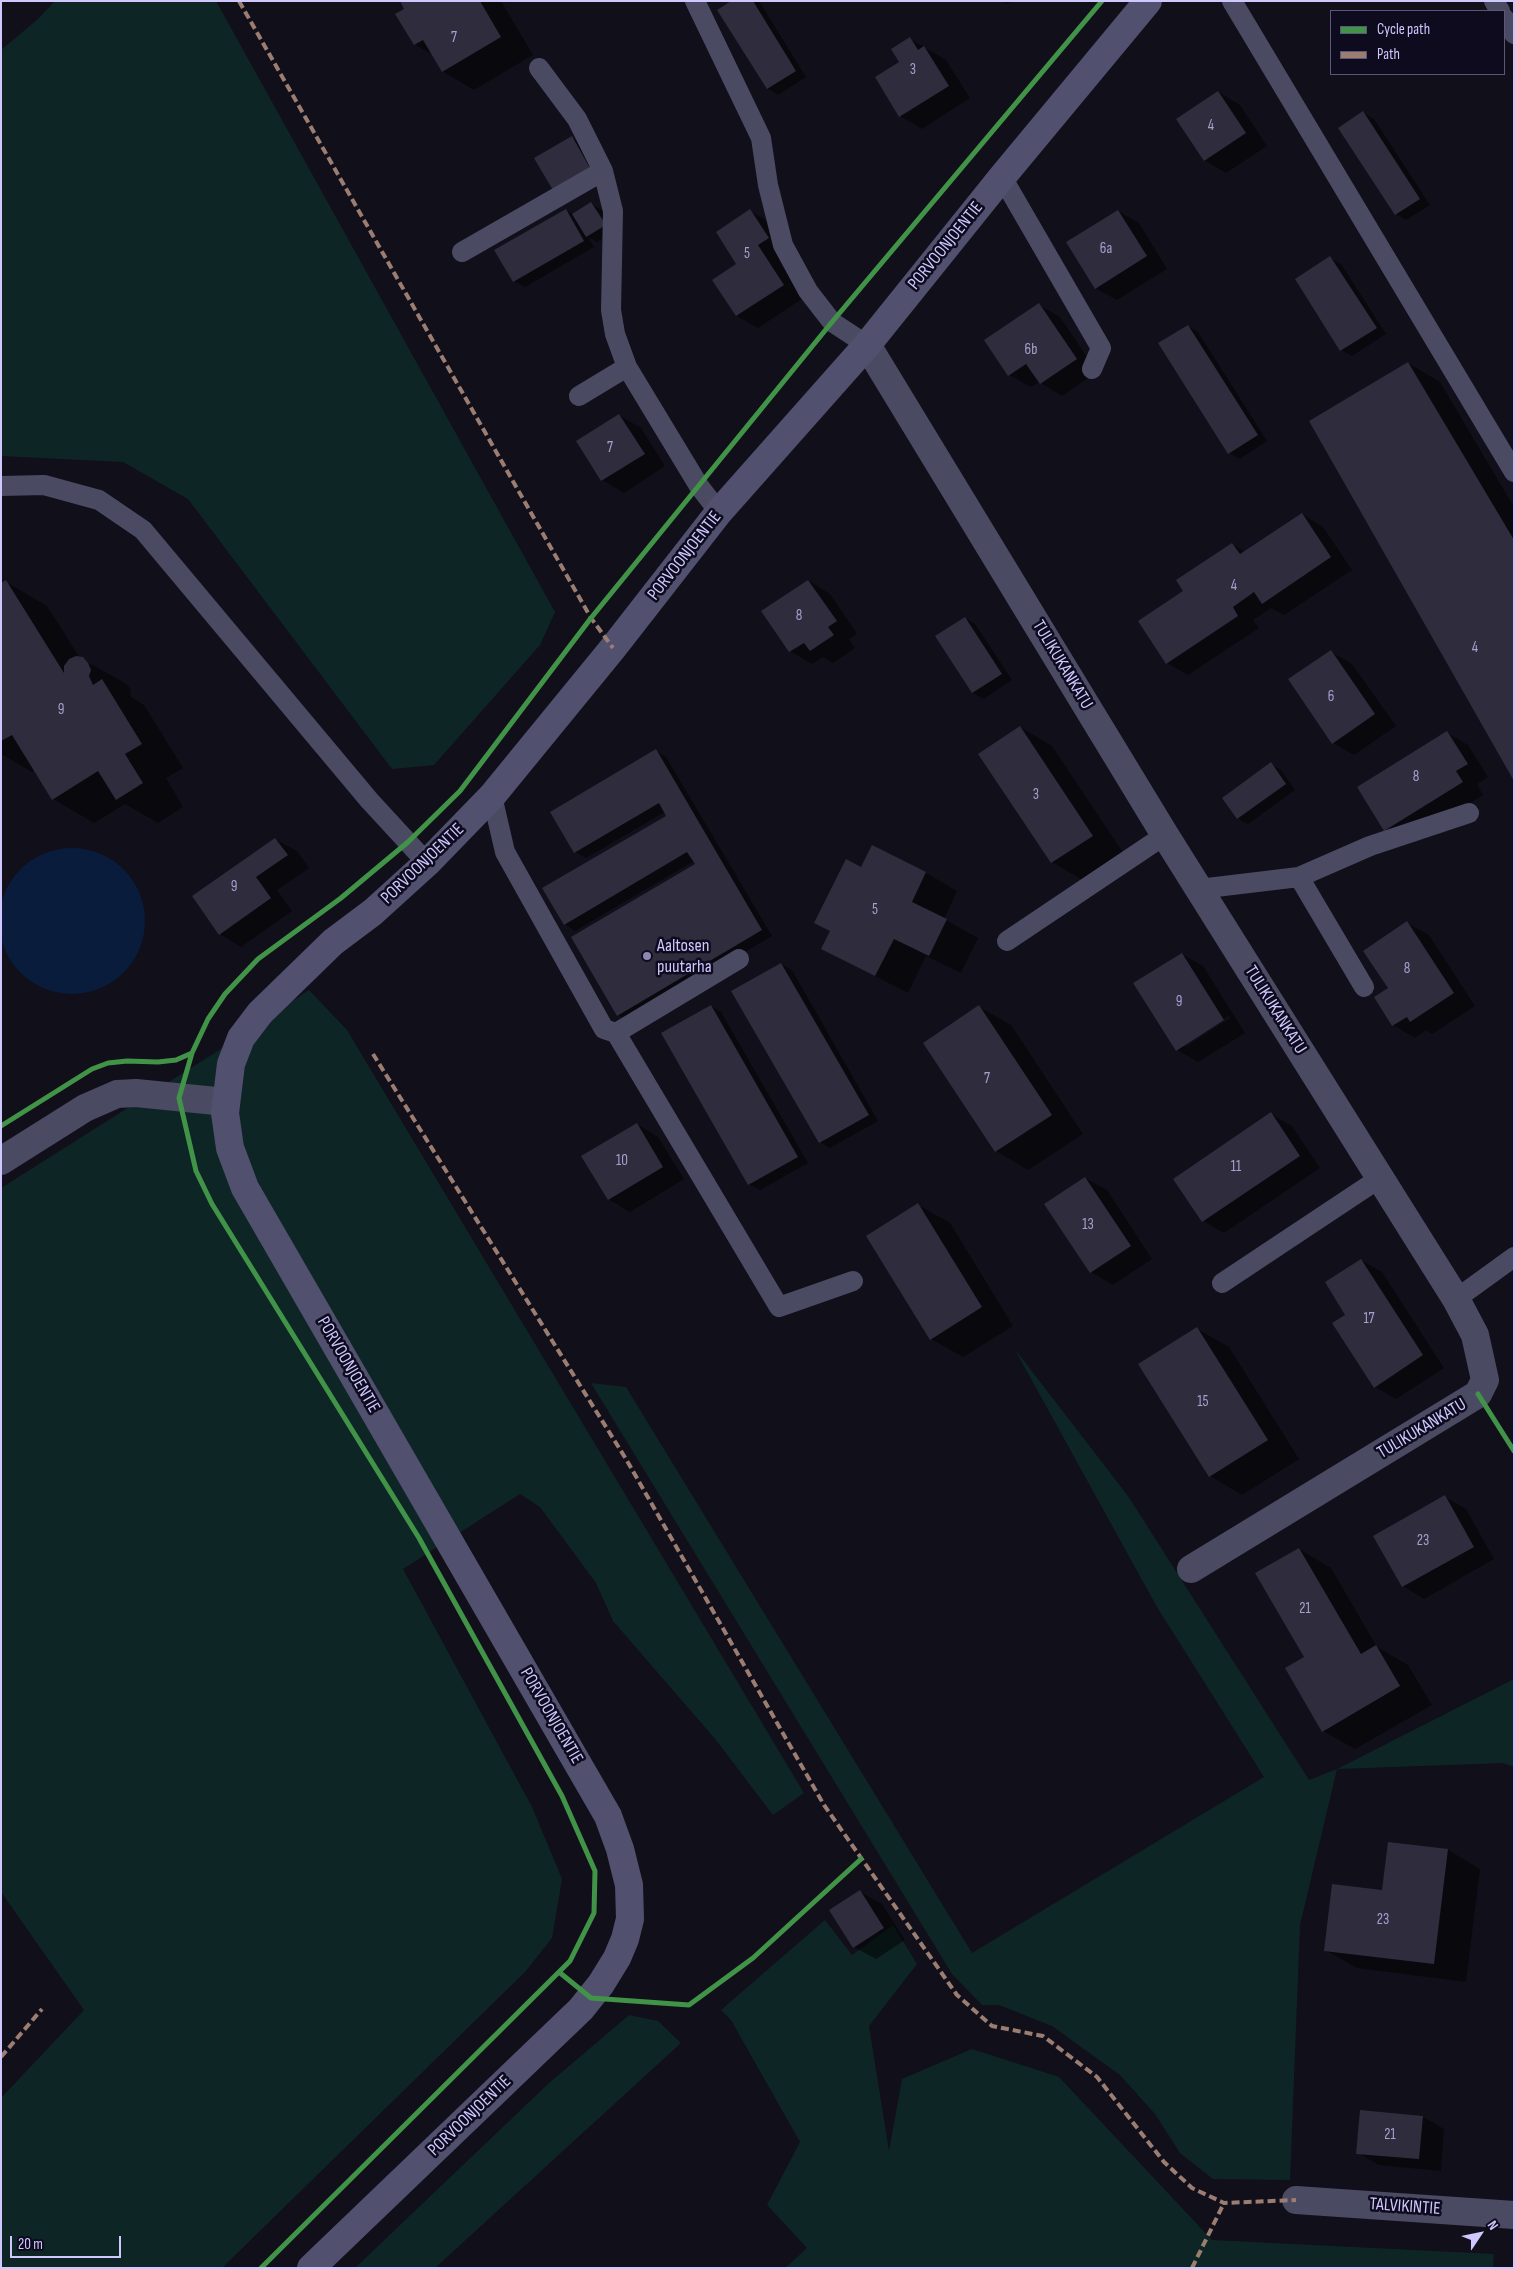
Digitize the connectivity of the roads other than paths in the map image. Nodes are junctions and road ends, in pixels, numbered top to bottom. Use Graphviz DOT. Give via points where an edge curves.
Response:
graph roads {
  1 [pos="695,1"];
  2 [pos="1148,1"];
  3 [pos="1232,1"];
  4 [pos="1505,20"];
  5 [pos="1514,34"];
  6 [pos="539,68"];
  7 [pos="603,171"];
  8 [pos="1002,177"];
  9 [pos="462,252"];
  10 [pos="867,345"];
  11 [pos="627,367"];
  12 [pos="1092,369"];
  13 [pos="579,396"];
  14 [pos="1514,472"];
  15 [pos="1,486"];
  16 [pos="719,512"];
  17 [pos="492,796"];
  18 [pos="1469,813"];
  19 [pos="1165,835"];
  20 [pos="426,863"];
  21 [pos="1299,877"];
  22 [pos="1199,889"];
  23 [pos="1007,942"];
  24 [pos="740,959"];
  25 [pos="1364,987"];
  26 [pos="616,1033"];
  27 [pos="226,1102"];
  28 [pos="1,1161"];
  29 [pos="1380,1178"];
  30 [pos="1514,1258"];
  31 [pos="854,1281"];
  32 [pos="1222,1283"];
  33 [pos="1456,1299"];
  34 [pos="1191,1569"];
  35 [pos="1296,2200"];
  36 [pos="1514,2215"];
  37 [pos="311,2268"];
  1 -- 10 [label="lane" via="761,138 768,185 784,245 808,291 832,322"];
  2 -- 8 [label="street, PORVOONJOENTIE"];
  3 -- 14 [label="lane"];
  4 -- 5 [label="lane"];
  6 -- 7 [label="lane" via="577,119"];
  7 -- 9 [label="lane"];
  7 -- 11 [label="lane" via="613,211 610,310"];
  8 -- 10 [label="street, PORVOONJOENTIE"];
  8 -- 12 [label="lane" via="1101,348"];
  10 -- 16 [label="street, PORVOONJOENTIE"];
  10 -- 19 [label="street, TULIKUKANKATU"];
  11 -- 13 [label="lane"];
  11 -- 16 [label="lane"];
  15 -- 20 [label="lane" via="44,485 99,500 143,530 369,800"];
  16 -- 17 [label="street, PORVOONJOENTIE"];
  17 -- 20 [label="street, PORVOONJOENTIE"];
  17 -- 26 [label="lane" via="505,852 604,1029"];
  18 -- 21 [label="lane" via="1370,846"];
  19 -- 22 [label="street, TULIKUKANKATU"];
  19 -- 23 [label="lane"];
  20 -- 27 [label="street, PORVOONJOENTIE" via="373,912 333,942 260,1013 241,1038 231,1064"];
  21 -- 22 [label="lane"];
  21 -- 25 [label="lane"];
  22 -- 29 [label="street, TULIKUKANKATU"];
  24 -- 26 [label="lane"];
  26 -- 31 [label="lane" via="779,1307"];
  27 -- 28 [label="street" via="117,1094 85,1108"];
  27 -- 37 [label="street, PORVOONJOENTIE" via="230,1148 245,1188 608,1816 629,1885 630,1919 625,1939 602,1984 581,2009"];
  29 -- 32 [label="lane"];
  29 -- 33 [label="street, TULIKUKANKATU"];
  30 -- 33 [label="lane"];
  33 -- 34 [label="street, TULIKUKANKATU" via="1475,1335 1485,1380 1478,1394"];
  35 -- 36 [label="street, TALVIKINTIE"];
}
